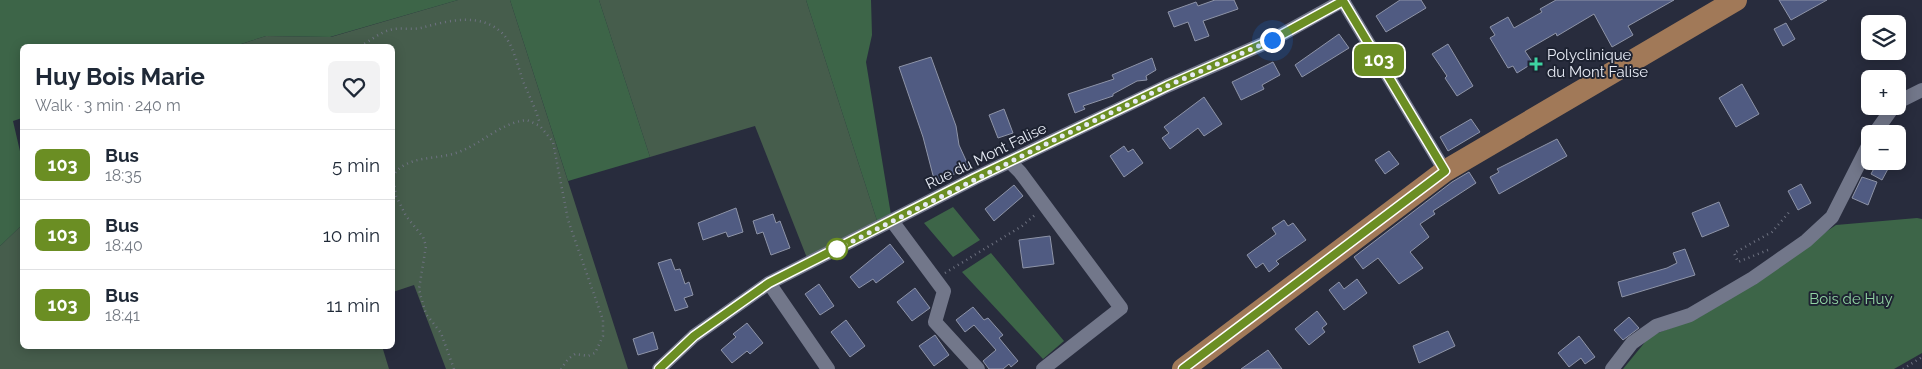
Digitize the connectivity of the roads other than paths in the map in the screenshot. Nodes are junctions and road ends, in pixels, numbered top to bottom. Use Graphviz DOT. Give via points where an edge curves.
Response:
graph roads {
  1 [pos="1344,0"];
  2 [pos="1736,0"];
  3 [pos="1922,90"];
  4 [pos="1906,98"];
  5 [pos="1861,160"];
  6 [pos="1010,162"];
  7 [pos="1445,171"];
  8 [pos="892,220"];
  9 [pos="769,283"];
  10 [pos="659,369"];
  11 [pos="828,369"];
  12 [pos="978,369"];
  13 [pos="1043,369"];
  14 [pos="1183,369"];
  15 [pos="1612,369"];
  1 -- 6 [label="street, Rue du Mont Falise" via="1272,40 1167,86"];
  1 -- 7 [label="street"];
  2 -- 7 [label="main road"];
  3 -- 4 [label="street"];
  5 -- 15 [label="street" via="1832,217 1806,241 1753,278 1690,315 1656,326 1632,343"];
  6 -- 8 [label="street, Rue du Mont Falise"];
  6 -- 13 [label="street" via="1121,308"];
  7 -- 14 [label="main road"];
  8 -- 9 [label="street, Rue du Mont Falise"];
  8 -- 12 [label="street" via="944,291 935,322"];
  9 -- 10 [label="street, Rue du Mont Falise" via="694,336"];
  9 -- 11 [label="street"];
}
